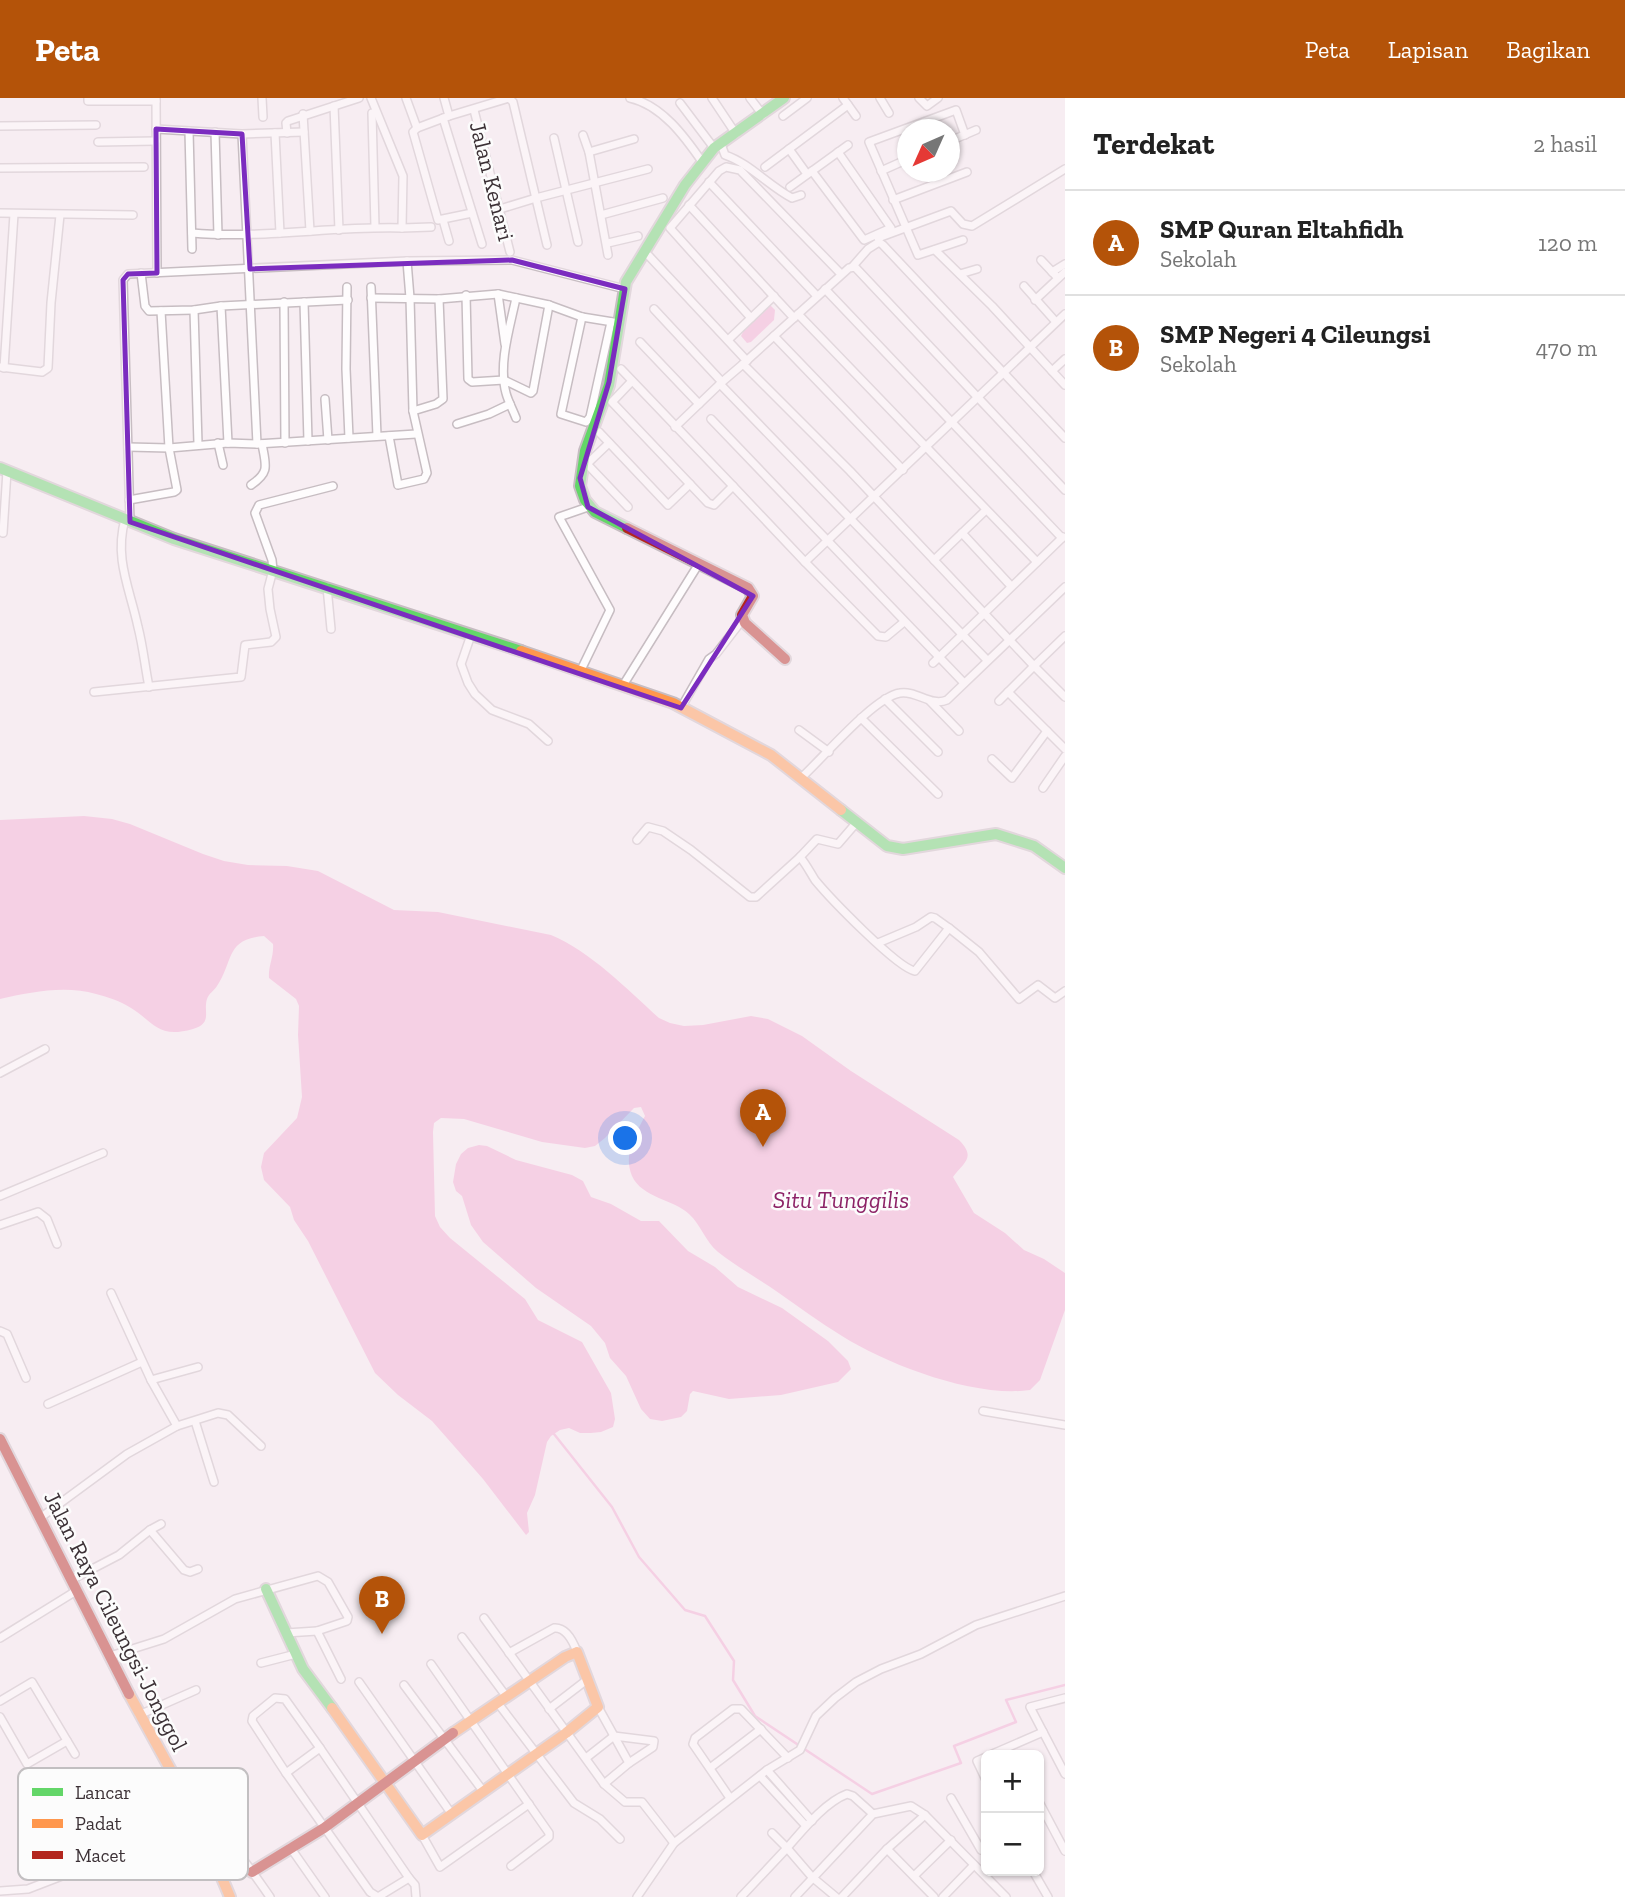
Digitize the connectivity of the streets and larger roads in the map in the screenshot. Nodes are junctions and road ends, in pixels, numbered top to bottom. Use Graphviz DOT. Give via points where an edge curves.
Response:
graph roads {
  1 [pos="88,98"];
  2 [pos="262,98"];
  3 [pos="359,98"];
  4 [pos="406,98"];
  5 [pos="444,98"];
  6 [pos="630,98"];
  7 [pos="712,98"];
  8 [pos="750,98"];
  9 [pos="785,98"];
  10 [pos="807,98"];
  11 [pos="843,98"];
  12 [pos="880,98"];
  13 [pos="919,98"];
  14 [pos="938,98"];
  15 [pos="156,99"];
  16 [pos="493,100"];
  17 [pos="371,102"];
  18 [pos="680,103"];
  19 [pos="848,105"];
  20 [pos="334,106"];
  21 [pos="474,110"];
  22 [pos="889,113"];
  23 [pos="303,114"];
  24 [pos="762,115"];
  25 [pos="783,116"];
  26 [pos="856,116"];
  27 [pos="263,117"];
  28 [pos="446,117"];
  29 [pos="96,125"];
  30 [pos="0,127"];
  31 [pos="417,128"];
  32 [pos="156,129"];
  33 [pos="976,130"];
  34 [pos="189,131"];
  35 [pos="215,132"];
  36 [pos="304,132"];
  37 [pos="275,133"];
  38 [pos="287,133"];
  39 [pos="242,134"];
  40 [pos="736,134"];
  41 [pos="583,135"];
  42 [pos="965,135"];
  43 [pos="960,137"];
  44 [pos="554,138"];
  45 [pos="634,139"];
  46 [pos="156,141"];
  47 [pos="98,142"];
  48 [pos="848,145"];
  49 [pos="718,146"];
  50 [pos="789,149"];
  51 [pos="589,152"];
  52 [pos="838,152"];
  53 [pos="703,163"];
  54 [pos="897,164"];
  55 [pos="144,167"];
  56 [pos="765,167"];
  57 [pos="0,168"];
  58 [pos="648,169"];
  59 [pos="1065,169"];
  60 [pos="881,171"];
  61 [pos="809,172"];
  62 [pos="967,172"];
  63 [pos="709,182"];
  64 [pos="594,184"];
  65 [pos="790,187"];
  66 [pos="566,191"];
  67 [pos="802,195"];
  68 [pos="536,198"];
  69 [pos="663,198"];
  70 [pos="893,200"];
  71 [pos="689,205"];
  72 [pos="500,209"];
  73 [pos="0,214"];
  74 [pos="14,214"];
  75 [pos="472,214"];
  76 [pos="60,215"];
  77 [pos="132,215"];
  78 [pos="601,215"];
  79 [pos="443,220"];
  80 [pos="431,227"];
  81 [pos="905,227"];
  82 [pos="376,228"];
  83 [pos="402,228"];
  84 [pos="339,230"];
  85 [pos="310,232"];
  86 [pos="192,233"];
  87 [pos="280,233"];
  88 [pos="218,235"];
  89 [pos="247,236"];
  90 [pos="638,236"];
  91 [pos="878,238"];
  92 [pos="963,240"];
  93 [pos="449,241"];
  94 [pos="578,242"];
  95 [pos="608,243"];
  96 [pos="482,244"];
  97 [pos="547,245"];
  98 [pos="192,249"];
  99 [pos="935,250"];
  100 [pos="510,252"];
  101 [pos="608,255"];
  102 [pos="649,256"];
  103 [pos="1041,260"];
  104 [pos="407,261"];
  105 [pos="1065,264"];
  106 [pos="853,266"];
  107 [pos="250,269"];
  108 [pos="977,269"];
  109 [pos="1052,272"];
  110 [pos="1065,272"];
  111 [pos="141,273"];
  112 [pos="157,273"];
  113 [pos="841,274"];
  114 [pos="960,274"];
  115 [pos="1058,278"];
  116 [pos="1024,286"];
  117 [pos="347,287"];
  118 [pos="371,287"];
  119 [pos="625,289"];
  120 [pos="825,289"];
  121 [pos="498,294"];
  122 [pos="466,296"];
  123 [pos="774,296"];
  124 [pos="817,296"];
  125 [pos="371,298"];
  126 [pos="410,298"];
  127 [pos="516,298"];
  128 [pos="439,299"];
  129 [pos="348,300"];
  130 [pos="1035,300"];
  131 [pos="284,302"];
  132 [pos="304,302"];
  133 [pos="251,304"];
  134 [pos="549,305"];
  135 [pos="221,306"];
  136 [pos="654,309"];
  137 [pos="161,310"];
  138 [pos="194,310"];
  139 [pos="1065,314"];
  140 [pos="796,316"];
  141 [pos="582,317"];
  142 [pos="751,317"];
  143 [pos="1056,322"];
  144 [pos="615,323"];
  145 [pos="774,336"];
  146 [pos="727,340"];
  147 [pos="640,342"];
  148 [pos="1030,347"];
  149 [pos="506,352"];
  150 [pos="1065,359"];
  151 [pos="745,362"];
  152 [pos="2,367"];
  153 [pos="621,369"];
  154 [pos="1052,371"];
  155 [pos="1005,374"];
  156 [pos="504,380"];
  157 [pos="632,381"];
  158 [pos="721,383"];
  159 [pos="1065,385"];
  160 [pos="979,398"];
  161 [pos="325,399"];
  162 [pos="510,404"];
  163 [pos="699,404"];
  164 [pos="412,411"];
  165 [pos="516,418"];
  166 [pos="712,419"];
  167 [pos="953,422"];
  168 [pos="457,424"];
  169 [pos="676,427"];
  170 [pos="599,432"];
  171 [pos="416,434"];
  172 [pos="377,436"];
  173 [pos="389,436"];
  174 [pos="349,438"];
  175 [pos="1065,438"];
  176 [pos="328,440"];
  177 [pos="308,441"];
  178 [pos="218,443"];
  179 [pos="228,443"];
  180 [pos="285,443"];
  181 [pos="609,443"];
  182 [pos="198,444"];
  183 [pos="260,444"];
  184 [pos="128,447"];
  185 [pos="927,447"];
  186 [pos="169,448"];
  187 [pos="223,465"];
  188 [pos="3,470"];
  189 [pos="902,470"];
  190 [pos="690,484"];
  191 [pos="251,485"];
  192 [pos="333,486"];
  193 [pos="733,486"];
  194 [pos="1065,490"];
  195 [pos="874,497"];
  196 [pos="129,500"];
  197 [pos="628,506"];
  198 [pos="588,507"];
  199 [pos="986,510"];
  200 [pos="851,519"];
  201 [pos="127,520"];
  202 [pos="3,533"];
  203 [pos="962,533"];
  204 [pos="1064,537"];
  205 [pos="828,541"];
  206 [pos="934,560"];
  207 [pos="805,562"];
  208 [pos="1037,562"];
  209 [pos="698,565"];
  210 [pos="273,570"];
  211 [pos="1011,586"];
  212 [pos="327,587"];
  213 [pos="1065,587"];
  214 [pos="984,612"];
  215 [pos="743,619"];
  216 [pos="904,622"];
  217 [pos="331,629"];
  218 [pos="962,634"];
  219 [pos="471,635"];
  220 [pos="1011,639"];
  221 [pos="1063,641"];
  222 [pos="785,659"];
  223 [pos="936,660"];
  224 [pos="987,660"];
  225 [pos="1034,666"];
  226 [pos="580,672"];
  227 [pos="964,683"];
  228 [pos="149,687"];
  229 [pos="622,687"];
  230 [pos="94,692"];
  231 [pos="1009,692"];
  232 [pos="1065,697"];
  233 [pos="885,699"];
  234 [pos="928,700"];
  235 [pos="999,701"];
  236 [pos="681,708"];
  237 [pos="861,718"];
  238 [pos="799,730"];
  239 [pos="959,731"];
  240 [pos="1047,731"];
  241 [pos="548,741"];
  242 [pos="1065,748"];
  243 [pos="938,751"];
  244 [pos="829,752"];
  245 [pos="1065,756"];
  246 [pos="992,759"];
  247 [pos="802,778"];
  248 [pos="1043,788"];
  249 [pos="938,794"];
  250 [pos="857,822"];
  251 [pos="637,840"];
  252 [pos="800,857"];
  253 [pos="1065,868"];
  254 [pos="949,928"];
  255 [pos="878,943"];
  256 [pos="1065,991"];
  257 [pos="45,1049"];
  258 [pos="0,1073"];
  259 [pos="103,1153"];
  260 [pos="0,1196"];
  261 [pos="0,1226"];
  262 [pos="57,1244"];
  263 [pos="111,1293"];
  264 [pos="0,1331"];
  265 [pos="142,1362"];
  266 [pos="198,1367"];
  267 [pos="26,1378"];
  268 [pos="151,1380"];
  269 [pos="48,1404"];
  270 [pos="983,1411"];
  271 [pos="195,1421"];
  272 [pos="1065,1425"];
  273 [pos="177,1426"];
  274 [pos="0,1439"];
  275 [pos="261,1446"];
  276 [pos="214,1482"];
  277 [pos="39,1518"];
  278 [pos="161,1524"];
  279 [pos="150,1530"];
  280 [pos="198,1569"];
  281 [pos="71,1580"];
  282 [pos="266,1589"];
  283 [pos="76,1591"];
  284 [pos="1065,1596"];
  285 [pos="484,1618"];
  286 [pos="317,1631"];
  287 [pos="286,1633"];
  288 [pos="462,1637"];
  289 [pos="0,1638"];
  290 [pos="577,1652"];
  291 [pos="509,1653"];
  292 [pos="296,1654"];
  293 [pos="110,1656"];
  294 [pos="261,1663"];
  295 [pos="430,1664"];
  296 [pos="341,1679"];
  297 [pos="588,1679"];
  298 [pos="529,1680"];
  299 [pos="359,1682"];
  300 [pos="404,1685"];
  301 [pos="196,1690"];
  302 [pos="1065,1698"];
  303 [pos="502,1699"];
  304 [pos="0,1701"];
  305 [pos="598,1707"];
  306 [pos="549,1709"];
  307 [pos="139,1714"];
  308 [pos="0,1717"];
  309 [pos="471,1721"];
  310 [pos="761,1729"];
  311 [pos="1043,1732"];
  312 [pos="566,1733"];
  313 [pos="614,1736"];
  314 [pos="443,1740"];
  315 [pos="67,1741"];
  316 [pos="1010,1747"];
  317 [pos="320,1748"];
  318 [pos="1003,1750"];
  319 [pos="1012,1750"];
  320 [pos="537,1753"];
  321 [pos="75,1754"];
  322 [pos="586,1758"];
  323 [pos="788,1758"];
  324 [pos="414,1760"];
  325 [pos="629,1763"];
  326 [pos="169,1768"];
  327 [pos="710,1768"];
  328 [pos="767,1770"];
  329 [pos="286,1773"];
  330 [pos="508,1774"];
  331 [pos="1065,1774"];
  332 [pos="760,1776"];
  333 [pos="387,1782"];
  334 [pos="604,1784"];
  335 [pos="483,1791"];
  336 [pos="730,1798"];
  337 [pos="951,1798"];
  338 [pos="358,1804"];
  339 [pos="529,1804"];
  340 [pos="1044,1811"];
  341 [pos="451,1813"];
  342 [pos="873,1814"];
  343 [pos="925,1815"];
  344 [pos="809,1823"];
  345 [pos="324,1828"];
  346 [pos="772,1833"];
  347 [pos="422,1835"];
  348 [pos="620,1839"];
  349 [pos="951,1840"];
  350 [pos="674,1843"];
  351 [pos="290,1847"];
  352 [pos="787,1848"];
  353 [pos="887,1849"];
  354 [pos="981,1850"];
  355 [pos="1065,1851"];
  356 [pos="975,1865"];
  357 [pos="511,1866"];
  358 [pos="248,1867"];
  359 [pos="252,1872"];
  360 [pos="914,1876"];
  361 [pos="1036,1876"];
  362 [pos="812,1877"];
  363 [pos="409,1878"];
  364 [pos="51,1880"];
  365 [pos="223,1880"];
  366 [pos="0,1891"];
  367 [pos="1001,1895"];
  368 [pos="230,1897"];
  369 [pos="270,1897"];
  370 [pos="325,1897"];
  371 [pos="416,1897"];
  372 [pos="637,1897"];
  373 [pos="741,1897"];
  374 [pos="794,1897"];
  375 [pos="836,1897"];
  376 [pos="842,1897"];
  377 [pos="934,1897"];
  378 [pos="943,1897"];
  379 [pos="1048,1897"];
  1 -- 15 [label="street"];
  2 -- 27 [label="street"];
  3 -- 20 [label="street"];
  4 -- 31 [label="street"];
  5 -- 28 [label="street"];
  6 -- 53 [label="street" via="658,111"];
  7 -- 40 [label="street"];
  8 -- 24 [label="street"];
  9 -- 24 [label="street"];
  10 -- 25 [label="street"];
  11 -- 19 [label="street"];
  12 -- 22 [label="street"];
  13 -- 14 [label="street" via="927,106"];
  15 -- 32 [label="street"];
  16 -- 21 [label="street"];
  16 -- 68 [label="street" via="509,98 513,102"];
  17 -- 82 [label="street"];
  17 -- 83 [label="street" via="403,176"];
  18 -- 49 [label="street"];
  19 -- 26 [label="street"];
  19 -- 50 [label="street"];
  20 -- 23 [label="street"];
  20 -- 84 [label="street"];
  21 -- 28 [label="street"];
  21 -- 72 [label="street, Jalan Kenari"];
  23 -- 36 [label="street"];
  23 -- 38 [label="street" via="286,123"];
  24 -- 40 [label="street"];
  28 -- 31 [label="street"];
  28 -- 75 [label="street"];
  29 -- 30 [label="street"];
  31 -- 79 [label="street" via="412,135 438,220"];
  32 -- 34 [label="street"];
  32 -- 46 [label="street"];
  33 -- 42 [label="street"];
  34 -- 35 [label="street"];
  34 -- 86 [label="street"];
  35 -- 39 [label="street"];
  35 -- 88 [label="street"];
  36 -- 38 [label="street"];
  36 -- 85 [label="street"];
  37 -- 38 [label="street"];
  37 -- 39 [label="street"];
  37 -- 87 [label="street"];
  39 -- 89 [label="street"];
  40 -- 49 [label="street"];
  41 -- 51 [label="street"];
  42 -- 43 [label="street"];
  42 -- 60 [label="street" via="956,110 869,142"];
  44 -- 66 [label="street"];
  45 -- 51 [label="street"];
  46 -- 47 [label="street"];
  46 -- 112 [label="street"];
  48 -- 52 [label="street"];
  49 -- 53 [label="street"];
  49 -- 67 [label="street" via="792,198"];
  50 -- 56 [label="street"];
  50 -- 61 [label="street"];
  51 -- 64 [label="street"];
  52 -- 61 [label="street"];
  52 -- 61 [label="street" via="891,228 864,240"];
  53 -- 119 [label="street" via="660,223"];
  54 -- 60 [label="street"];
  55 -- 57 [label="street"];
  58 -- 64 [label="street"];
  59 -- 81 [label="street" via="972,226 963,224 951,211"];
  60 -- 70 [label="street"];
  61 -- 65 [label="street"];
  62 -- 70 [label="street"];
  63 -- 71 [label="street"];
  63 -- 113 [label="street" via="726,167 740,170"];
  63 -- 124 [label="street"];
  64 -- 66 [label="street"];
  64 -- 78 [label="street"];
  66 -- 68 [label="street"];
  66 -- 94 [label="street"];
  68 -- 72 [label="street"];
  68 -- 97 [label="street"];
  69 -- 78 [label="street"];
  70 -- 81 [label="street"];
  71 -- 123 [label="street"];
  71 -- 142 [label="street" via="671,224 671,232"];
  72 -- 100 [label="street, Jalan Kenari"];
  73 -- 74 [label="street"];
  74 -- 76 [label="street"];
  74 -- 152 [label="street"];
  75 -- 79 [label="street"];
  75 -- 96 [label="street"];
  76 -- 77 [label="street"];
  76 -- 152 [label="street" via="48,368 42,372"];
  78 -- 95 [label="street"];
  79 -- 93 [label="street"];
  80 -- 83 [label="street"];
  81 -- 91 [label="street"];
  81 -- 99 [label="street" via="918,255"];
  82 -- 83 [label="street"];
  82 -- 84 [label="street"];
  84 -- 85 [label="street"];
  85 -- 87 [label="street"];
  86 -- 88 [label="street"];
  86 -- 98 [label="street"];
  87 -- 89 [label="street"];
  88 -- 89 [label="street"];
  89 -- 107 [label="street"];
  90 -- 95 [label="street"];
  92 -- 99 [label="street"];
  95 -- 101 [label="street"];
  99 -- 114 [label="street"];
  102 -- 146 [label="street"];
  103 -- 109 [label="street"];
  104 -- 107 [label="street"];
  104 -- 119 [label="street" via="512,260"];
  104 -- 126 [label="street"];
  105 -- 109 [label="street"];
  106 -- 113 [label="street"];
  106 -- 155 [label="street" via="879,242"];
  106 -- 160 [label="street"];
  107 -- 112 [label="street"];
  107 -- 133 [label="street"];
  108 -- 114 [label="street"];
  109 -- 115 [label="street"];
  110 -- 115 [label="street"];
  111 -- 112 [label="street"];
  111 -- 137 [label="street" via="145,306"];
  111 -- 184 [label="street" via="128,274 123,280"];
  113 -- 120 [label="street"];
  114 -- 148 [label="street"];
  115 -- 130 [label="street"];
  116 -- 130 [label="street"];
  117 -- 129 [label="street"];
  118 -- 125 [label="street"];
  119 -- 144 [label="street"];
  120 -- 124 [label="street"];
  120 -- 167 [label="street"];
  121 -- 122 [label="street"];
  121 -- 127 [label="street"];
  121 -- 149 [label="street"];
  122 -- 128 [label="street"];
  122 -- 156 [label="street" via="468,379"];
  123 -- 140 [label="street"];
  123 -- 142 [label="street"];
  124 -- 140 [label="street"];
  125 -- 126 [label="street"];
  125 -- 172 [label="street"];
  126 -- 128 [label="street"];
  126 -- 164 [label="street"];
  127 -- 134 [label="street"];
  127 -- 149 [label="street"];
  128 -- 164 [label="street" via="443,399"];
  129 -- 132 [label="street"];
  129 -- 174 [label="street"];
  130 -- 143 [label="street"];
  131 -- 132 [label="street"];
  131 -- 133 [label="street"];
  131 -- 180 [label="street"];
  132 -- 177 [label="street"];
  133 -- 135 [label="street"];
  133 -- 183 [label="street"];
  134 -- 141 [label="street"];
  134 -- 156 [label="street" via="533,391"];
  135 -- 138 [label="street"];
  135 -- 179 [label="street"];
  136 -- 158 [label="street"];
  137 -- 138 [label="street"];
  137 -- 186 [label="street"];
  138 -- 182 [label="street"];
  139 -- 143 [label="street"];
  140 -- 145 [label="street"];
  140 -- 185 [label="street"];
  141 -- 144 [label="street"];
  141 -- 144 [label="street" via="561,414 586,422"];
  142 -- 146 [label="street"];
  143 -- 148 [label="street"];
  144 -- 198 [label="street" via="606,395 581,463"];
  145 -- 151 [label="street"];
  145 -- 189 [label="street"];
  146 -- 151 [label="street"];
  147 -- 163 [label="street"];
  148 -- 154 [label="street"];
  148 -- 155 [label="street"];
  149 -- 156 [label="street"];
  150 -- 154 [label="street"];
  151 -- 158 [label="street"];
  151 -- 195 [label="street"];
  153 -- 157 [label="street"];
  154 -- 159 [label="street"];
  155 -- 160 [label="street"];
  155 -- 175 [label="street"];
  156 -- 162 [label="street"];
  157 -- 169 [label="street"];
  157 -- 190 [label="street" via="612,402"];
  158 -- 163 [label="street"];
  158 -- 200 [label="street"];
  160 -- 167 [label="street"];
  160 -- 194 [label="street"];
  161 -- 176 [label="street"];
  162 -- 165 [label="street"];
  162 -- 168 [label="street"];
  163 -- 169 [label="street"];
  164 -- 171 [label="street"];
  166 -- 205 [label="street"];
  167 -- 185 [label="street"];
  167 -- 204 [label="street"];
  169 -- 193 [label="street"];
  170 -- 181 [label="street"];
  171 -- 173 [label="street"];
  171 -- 173 [label="street" via="427,475 400,486"];
  172 -- 173 [label="street"];
  172 -- 174 [label="street"];
  174 -- 176 [label="street"];
  176 -- 177 [label="street"];
  177 -- 180 [label="street"];
  178 -- 179 [label="street"];
  178 -- 182 [label="street"];
  178 -- 187 [label="street"];
  179 -- 183 [label="street"];
  180 -- 183 [label="street"];
  181 -- 190 [label="street" via="668,505"];
  181 -- 197 [label="street" via="587,464"];
  182 -- 186 [label="street"];
  183 -- 191 [label="street" via="265,470"];
  184 -- 186 [label="street"];
  184 -- 196 [label="street"];
  185 -- 189 [label="street"];
  185 -- 199 [label="street"];
  186 -- 196 [label="street" via="176,491"];
  188 -- 201 [label="street"];
  188 -- 202 [label="street"];
  189 -- 195 [label="street"];
  190 -- 193 [label="street" via="711,505"];
  192 -- 210 [label="street" via="256,508"];
  193 -- 207 [label="street"];
  195 -- 200 [label="street"];
  195 -- 206 [label="street"];
  196 -- 201 [label="street"];
  198 -- 209 [label="street"];
  198 -- 226 [label="street" via="559,517 610,610"];
  199 -- 203 [label="street"];
  199 -- 208 [label="street"];
  200 -- 205 [label="street"];
  200 -- 218 [label="street"];
  201 -- 210 [label="street"];
  201 -- 228 [label="street" via="120,540 123,572"];
  203 -- 206 [label="street"];
  203 -- 211 [label="street"];
  204 -- 208 [label="street"];
  205 -- 207 [label="street"];
  205 -- 216 [label="street"];
  206 -- 214 [label="street"];
  207 -- 216 [label="street" via="878,636 886,637"];
  208 -- 211 [label="street"];
  209 -- 215 [label="street" via="751,592"];
  209 -- 229 [label="street"];
  210 -- 212 [label="street"];
  210 -- 228 [label="street" via="268,589 276,637 271,642 245,645 242,676"];
  211 -- 214 [label="street"];
  212 -- 217 [label="street"];
  212 -- 219 [label="street"];
  213 -- 220 [label="street"];
  214 -- 218 [label="street"];
  214 -- 220 [label="street"];
  215 -- 222 [label="street"];
  215 -- 236 [label="street" via="709,659"];
  216 -- 223 [label="street"];
  218 -- 223 [label="street"];
  218 -- 224 [label="street"];
  219 -- 226 [label="street"];
  219 -- 241 [label="street" via="461,664 475,694 492,710 529,724"];
  220 -- 224 [label="street"];
  220 -- 225 [label="street"];
  221 -- 225 [label="street"];
  223 -- 227 [label="street"];
  224 -- 227 [label="street"];
  225 -- 231 [label="street"];
  225 -- 232 [label="street"];
  226 -- 229 [label="street"];
  227 -- 234 [label="street" via="944,702"];
  228 -- 230 [label="street"];
  229 -- 236 [label="street"];
  231 -- 235 [label="street"];
  231 -- 240 [label="street"];
  233 -- 234 [label="street" via="905,692"];
  233 -- 237 [label="street"];
  233 -- 243 [label="street"];
  234 -- 239 [label="street"];
  236 -- 247 [label="street" via="771,755"];
  237 -- 244 [label="street"];
  237 -- 249 [label="street"];
  238 -- 244 [label="street"];
  240 -- 242 [label="street"];
  240 -- 246 [label="street" via="1012,778"];
  244 -- 247 [label="street"];
  245 -- 248 [label="street"];
  247 -- 250 [label="street"];
  250 -- 252 [label="street" via="837,845 817,839"];
  250 -- 253 [label="street" via="887,846 902,849 996,834 1034,846"];
  251 -- 252 [label="street" via="648,827 663,831 750,897 756,897"];
  252 -- 255 [label="street" via="815,879"];
  254 -- 255 [label="street" via="931,917"];
  254 -- 255 [label="street" via="915,971"];
  254 -- 256 [label="street" via="979,952 1019,999 1038,985 1055,998"];
  257 -- 258 [label="street"];
  259 -- 260 [label="street"];
  261 -- 262 [label="street" via="38,1212 47,1219"];
  263 -- 265 [label="street"];
  264 -- 267 [label="street" via="7,1334"];
  265 -- 268 [label="street"];
  265 -- 269 [label="street"];
  266 -- 268 [label="street"];
  268 -- 273 [label="street"];
  270 -- 272 [label="street"];
  271 -- 273 [label="street"];
  271 -- 275 [label="street" via="218,1413 228,1415"];
  271 -- 276 [label="street"];
  273 -- 277 [label="street" via="127,1454"];
  274 -- 277 [label="street, Jalan Raya Cileungsi-Jonggol"];
  277 -- 281 [label="street, Jalan Raya Cileungsi-Jonggol"];
  278 -- 279 [label="street"];
  279 -- 280 [label="street" via="182,1568 187,1572"];
  279 -- 281 [label="street" via="119,1555"];
  281 -- 283 [label="street, Jalan Raya Cileungsi-Jonggol"];
  282 -- 286 [label="street" via="324,1578 348,1619"];
  282 -- 287 [label="street"];
  282 -- 293 [label="street" via="235,1599 164,1639"];
  283 -- 289 [label="street"];
  283 -- 293 [label="street, Jalan Raya Cileungsi-Jonggol"];
  284 -- 323 [label="street" via="976,1625 881,1669 816,1716 800,1749"];
  285 -- 291 [label="street"];
  286 -- 287 [label="street"];
  286 -- 296 [label="street"];
  287 -- 292 [label="street"];
  288 -- 303 [label="street"];
  290 -- 291 [label="street" via="563,1629 554,1628"];
  290 -- 297 [label="street"];
  290 -- 298 [label="street"];
  291 -- 298 [label="street"];
  292 -- 294 [label="street"];
  292 -- 333 [label="street"];
  293 -- 307 [label="street, Jalan Raya Cileungsi-Jonggol"];
  295 -- 309 [label="street"];
  297 -- 305 [label="street"];
  297 -- 306 [label="street"];
  298 -- 303 [label="street"];
  298 -- 306 [label="street"];
  299 -- 324 [label="street"];
  300 -- 314 [label="street"];
  301 -- 307 [label="street"];
  302 -- 311 [label="street" via="1030,1707"];
  303 -- 309 [label="street"];
  303 -- 320 [label="street"];
  304 -- 315 [label="street" via="32,1682"];
  305 -- 312 [label="street"];
  305 -- 313 [label="street"];
  306 -- 312 [label="street"];
  307 -- 326 [label="street, Jalan Raya Cileungsi-Jonggol"];
  308 -- 315 [label="street" via="27,1764"];
  309 -- 314 [label="street"];
  309 -- 330 [label="street"];
  310 -- 323 [label="street"];
  310 -- 327 [label="street"];
  310 -- 327 [label="street" via="737,1708 705,1730 694,1744"];
  311 -- 316 [label="street"];
  311 -- 331 [label="street"];
  312 -- 320 [label="street"];
  312 -- 322 [label="street"];
  313 -- 322 [label="street"];
  313 -- 325 [label="street"];
  313 -- 325 [label="street" via="655,1743"];
  314 -- 324 [label="street"];
  314 -- 335 [label="street"];
  315 -- 321 [label="street"];
  316 -- 318 [label="street"];
  316 -- 319 [label="street"];
  317 -- 329 [label="street"];
  317 -- 329 [label="street" via="285,1699 275,1698 252,1721"];
  317 -- 338 [label="street"];
  320 -- 330 [label="street"];
  320 -- 348 [label="street" via="578,1807 600,1819"];
  322 -- 334 [label="street"];
  323 -- 328 [label="street"];
  324 -- 333 [label="street"];
  324 -- 341 [label="street"];
  325 -- 334 [label="street"];
  327 -- 336 [label="street"];
  328 -- 332 [label="street"];
  328 -- 344 [label="street"];
  329 -- 345 [label="street"];
  330 -- 335 [label="street"];
  330 -- 339 [label="street"];
  332 -- 336 [label="street"];
  332 -- 344 [label="street"];
  333 -- 338 [label="street"];
  333 -- 347 [label="street"];
  334 -- 350 [label="street" via="625,1802 642,1802"];
  335 -- 341 [label="street"];
  336 -- 350 [label="street"];
  337 -- 354 [label="street"];
  338 -- 345 [label="street"];
  338 -- 363 [label="street"];
  339 -- 347 [label="street" via="440,1867"];
  339 -- 357 [label="street" via="549,1837"];
  340 -- 355 [label="street"];
  341 -- 347 [label="street"];
  342 -- 343 [label="street" via="911,1806"];
  342 -- 344 [label="street" via="847,1794"];
  342 -- 362 [label="street"];
  343 -- 349 [label="street"];
  343 -- 353 [label="street"];
  344 -- 352 [label="street"];
  345 -- 351 [label="street"];
  345 -- 363 [label="street" via="373,1895 378,1897"];
  346 -- 352 [label="street"];
  349 -- 356 [label="street"];
  349 -- 360 [label="street"];
  350 -- 372 [label="street"];
  351 -- 359 [label="street"];
  351 -- 370 [label="street"];
  352 -- 362 [label="street"];
  352 -- 373 [label="street"];
  353 -- 360 [label="street"];
  353 -- 376 [label="street"];
  356 -- 367 [label="street"];
  356 -- 378 [label="street"];
  358 -- 359 [label="street"];
  359 -- 369 [label="street"];
  360 -- 377 [label="street"];
  361 -- 379 [label="street"];
  362 -- 374 [label="street"];
  362 -- 375 [label="street"];
  363 -- 371 [label="street"];
  364 -- 366 [label="street" via="28,1889"];
  365 -- 368 [label="street, Jalan Raya Cileungsi-Jonggol"];
}
